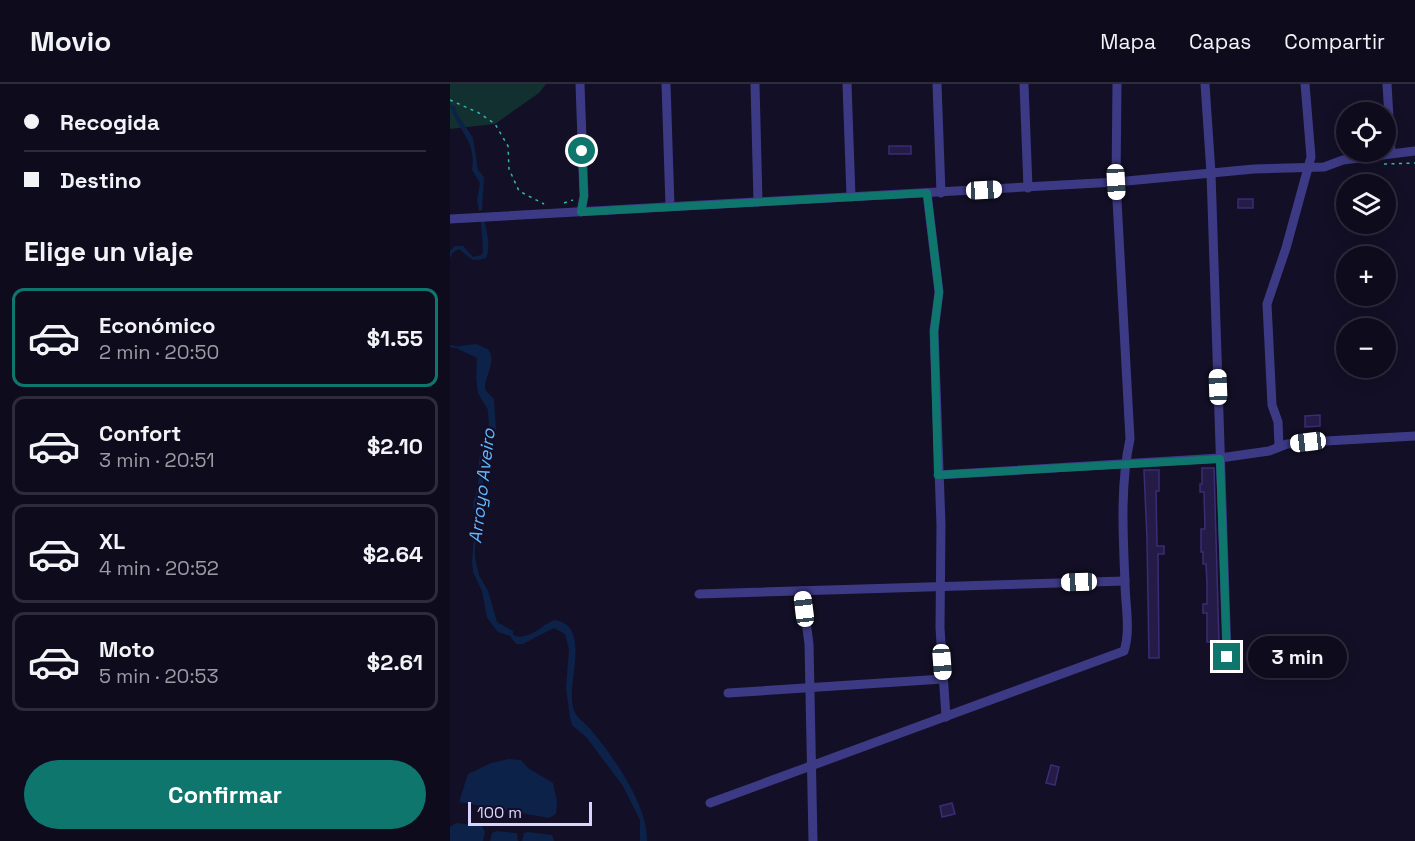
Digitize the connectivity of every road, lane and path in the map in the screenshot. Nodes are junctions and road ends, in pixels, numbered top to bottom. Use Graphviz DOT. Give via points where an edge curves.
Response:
graph roads {
  1 [pos="580,84"];
  2 [pos="666,84"];
  3 [pos="755,84"];
  4 [pos="847,84"];
  5 [pos="938,84"];
  6 [pos="1024,84"];
  7 [pos="1117,84"];
  8 [pos="1205,84"];
  9 [pos="1305,84"];
  10 [pos="1387,84"];
  11 [pos="450,100"];
  12 [pos="1388,102"];
  13 [pos="1415,151"];
  14 [pos="1396,152"];
  15 [pos="1338,162"];
  16 [pos="1308,167"];
  17 [pos="1211,173"];
  18 [pos="1116,182"];
  19 [pos="1028,188"];
  20 [pos="927,193"];
  21 [pos="941,193"];
  22 [pos="584,196"];
  23 [pos="851,197"];
  24 [pos="758,202"];
  25 [pos="550,205"];
  26 [pos="557,206"];
  27 [pos="670,206"];
  28 [pos="581,212"];
  29 [pos="450,219"];
  30 [pos="1415,436"];
  31 [pos="1280,447"];
  32 [pos="1220,459"];
  33 [pos="1124,465"];
  34 [pos="938,475"];
  35 [pos="1125,581"];
  36 [pos="942,587"];
  37 [pos="802,591"];
  38 [pos="699,594"];
  39 [pos="1227,657"];
  40 [pos="943,679"];
  41 [pos="810,689"];
  42 [pos="728,693"];
  43 [pos="946,717"];
  44 [pos="813,765"];
  45 [pos="710,803"];
  46 [pos="813,841"];
  1 -- 22 [label="street"];
  2 -- 27 [label="street"];
  3 -- 24 [label="street"];
  4 -- 23 [label="street"];
  5 -- 21 [label="street"];
  6 -- 19 [label="street"];
  7 -- 18 [label="street"];
  8 -- 17 [label="street"];
  9 -- 16 [label="street" via="1311,156"];
  10 -- 12 [label="street"];
  11 -- 25 [label="path" via="495,124 508,146 509,169 519,191"];
  13 -- 14 [label="street"];
  15 -- 16 [label="street"];
  16 -- 17 [label="street"];
  16 -- 31 [label="street" via="1267,304 1272,405"];
  17 -- 18 [label="street"];
  17 -- 32 [label="street"];
  18 -- 19 [label="street"];
  18 -- 33 [label="street" via="1130,439"];
  19 -- 21 [label="street"];
  20 -- 21 [label="street"];
  20 -- 23 [label="street"];
  20 -- 34 [label="street" via="939,292 934,331"];
  22 -- 26 [label="path"];
  22 -- 28 [label="street"];
  23 -- 24 [label="street"];
  24 -- 27 [label="street"];
  27 -- 28 [label="street"];
  28 -- 29 [label="street"];
  30 -- 31 [label="street"];
  31 -- 32 [label="street"];
  32 -- 33 [label="street"];
  32 -- 39 [label="street"];
  33 -- 34 [label="street"];
  33 -- 35 [label="street"];
  34 -- 36 [label="street"];
  35 -- 36 [label="street"];
  35 -- 43 [label="street" via="1128,640 1124,651"];
  36 -- 37 [label="street"];
  36 -- 40 [label="street"];
  37 -- 38 [label="street"];
  37 -- 41 [label="street"];
  40 -- 41 [label="street"];
  40 -- 43 [label="street"];
  41 -- 42 [label="street"];
  41 -- 44 [label="street"];
  43 -- 44 [label="street"];
  44 -- 45 [label="street"];
  44 -- 46 [label="street"];
}
